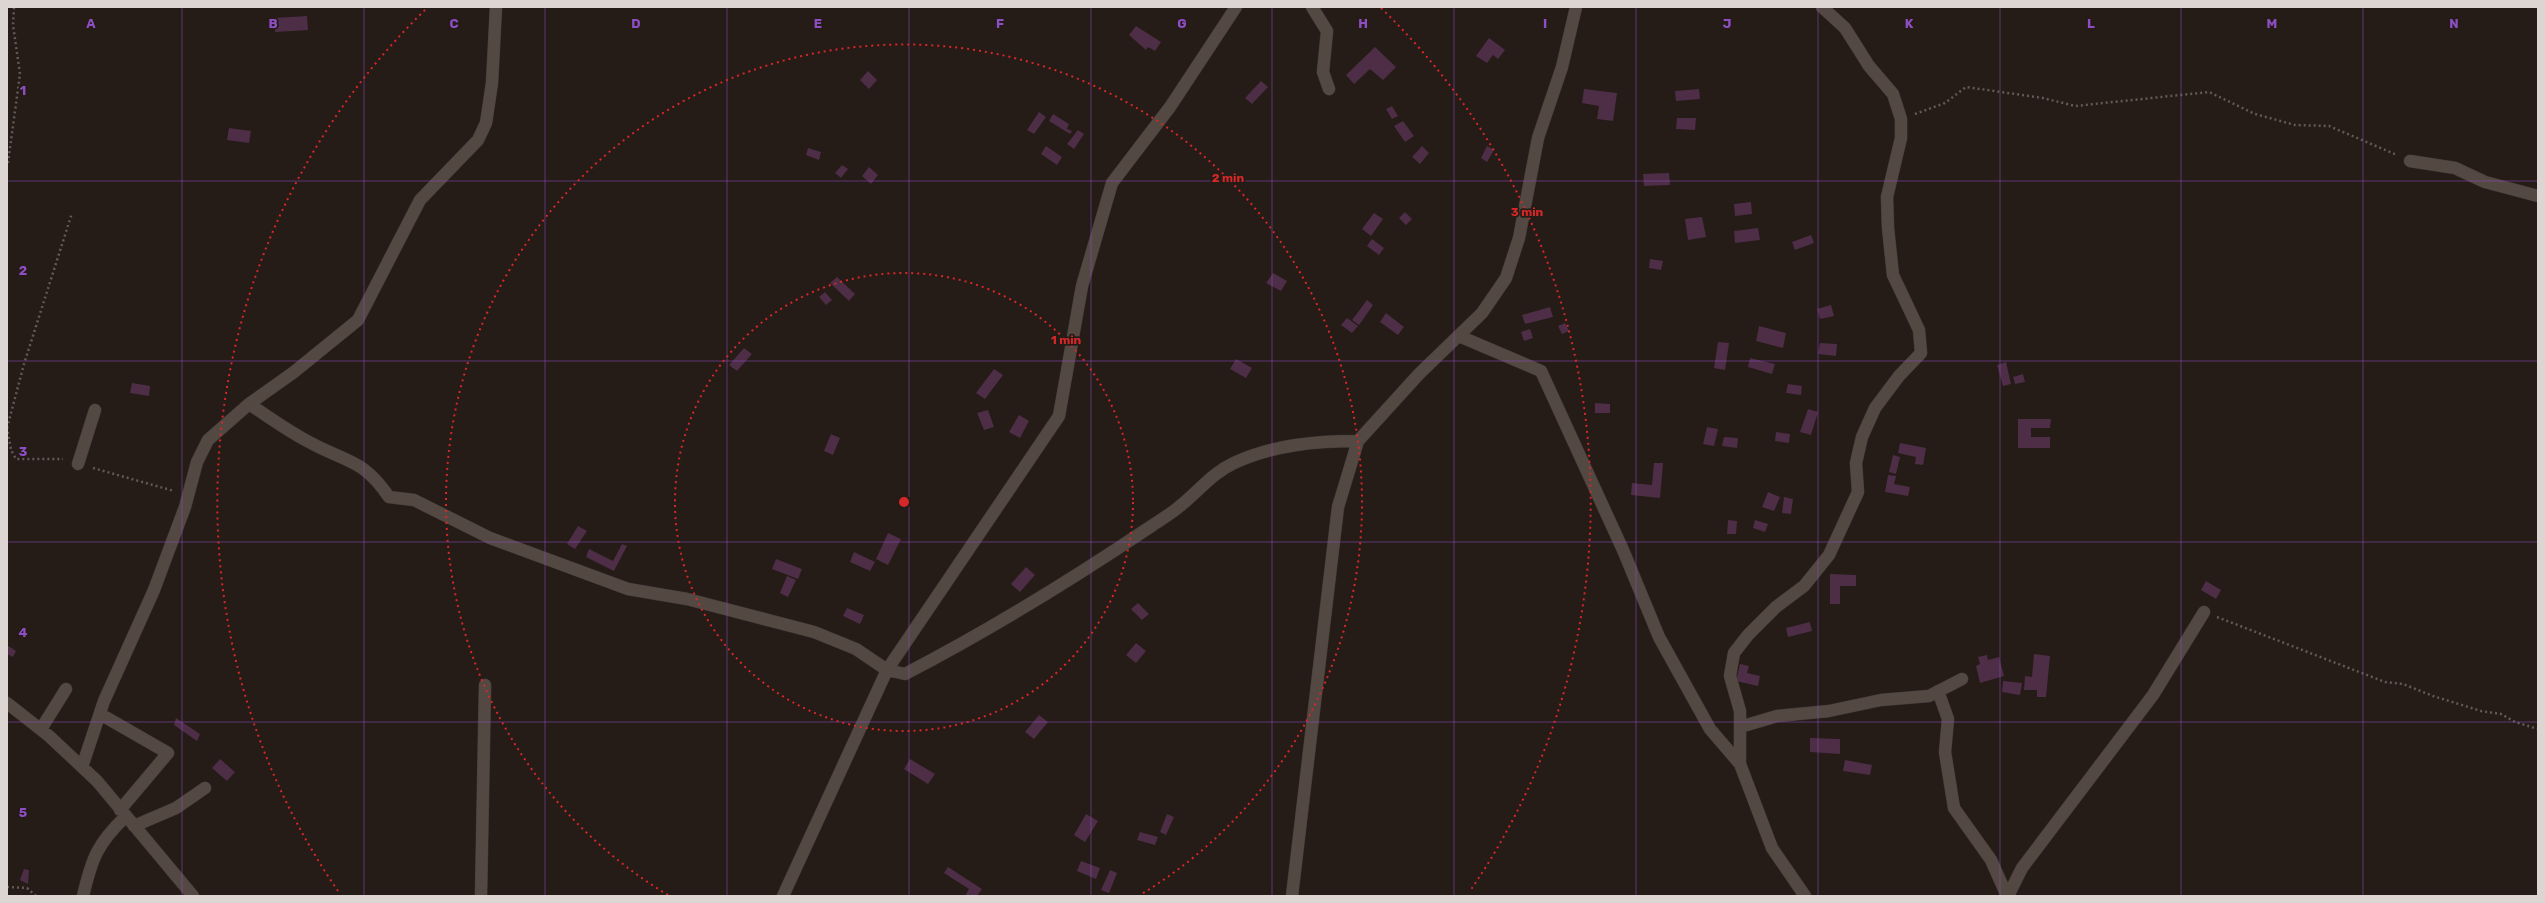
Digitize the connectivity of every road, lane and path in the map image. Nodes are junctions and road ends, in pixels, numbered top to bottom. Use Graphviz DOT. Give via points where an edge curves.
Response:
graph roads {
  1 [pos="14,7"];
  2 [pos="496,7"];
  3 [pos="1236,7"];
  4 [pos="1312,7"];
  5 [pos="1576,7"];
  6 [pos="1822,7"];
  7 [pos="1329,89"];
  8 [pos="1901,119"];
  9 [pos="2410,161"];
  10 [pos="8,162"];
  11 [pos="2538,196"];
  12 [pos="72,213"];
  13 [pos="1458,336"];
  14 [pos="249,404"];
  15 [pos="95,410"];
  16 [pos="8,428"];
  17 [pos="1358,441"];
  18 [pos="78,464"];
  19 [pos="2204,612"];
  20 [pos="887,670"];
  21 [pos="1962,679"];
  22 [pos="485,685"];
  23 [pos="66,689"];
  24 [pos="1938,691"];
  25 [pos="7,703"];
  26 [pos="100,714"];
  27 [pos="1740,727"];
  28 [pos="41,729"];
  29 [pos="2538,729"];
  30 [pos="1740,764"];
  31 [pos="82,767"];
  32 [pos="205,788"];
  33 [pos="123,813"];
  34 [pos="134,826"];
  35 [pos="7,887"];
  36 [pos="36,896"];
  37 [pos="83,896"];
  38 [pos="193,896"];
  39 [pos="481,896"];
  40 [pos="783,896"];
  41 [pos="1292,896"];
  42 [pos="1805,896"];
  43 [pos="2007,896"];
  1 -- 10 [label="path" via="13,25 20,74"];
  2 -- 14 [label="street" via="492,83 486,123 478,140 420,200 358,320 294,372"];
  3 -- 20 [label="street" via="1170,107 1112,183 1082,286 1059,416"];
  4 -- 7 [label="street" via="1327,31 1323,72"];
  5 -- 13 [label="street" via="1562,67 1538,138 1520,238 1506,278 1482,313"];
  6 -- 8 [label="street" via="1845,28 1869,66 1893,94"];
  8 -- 9 [label="path" via="1945,103 1966,87 2043,98 2075,106 2209,92 2262,116 2295,125 2329,126"];
  8 -- 27 [label="street" via="1901,138 1887,197 1888,228 1893,275 1918,330 1921,353 1899,376 1875,408 1862,437 1856,463 1858,492 1828,555 1804,586 1776,606 1734,653 1730,676 1740,712"];
  9 -- 11 [label="street" via="2455,168 2485,182"];
  12 -- 16 [label="path" via="24,364"];
  13 -- 17 [label="street"];
  13 -- 30 [label="street" via="1540,371 1623,550 1659,637 1710,728"];
  14 -- 20 [label="street" via="310,443 359,464 377,479 389,497 414,500 490,538 628,589 687,599 814,632 856,649"];
  14 -- 26 [label="street" via="208,440 197,462 185,507 154,590"];
  15 -- 18 [label="street"];
  17 -- 20 [label="street" via="1311,442 1233,463 1209,479 1180,507 1087,569 961,645 905,674"];
  17 -- 41 [label="street" via="1338,507"];
  19 -- 29 [label="path" via="2385,682 2403,684 2481,711 2502,714 2515,722"];
  19 -- 43 [label="street" via="2153,695 2022,868"];
  20 -- 40 [label="street"];
  21 -- 24 [label="street"];
  22 -- 39 [label="street"];
  23 -- 28 [label="street"];
  24 -- 27 [label="street" via="1929,696 1881,700 1829,711 1777,716"];
  24 -- 43 [label="street" via="1948,720 1945,752 1954,808 1991,860"];
  25 -- 28 [label="street"];
  26 -- 31 [label="street"];
  26 -- 33 [label="street" via="168,753"];
  27 -- 30 [label="street"];
  28 -- 31 [label="street"];
  30 -- 42 [label="street" via="1772,848"];
  31 -- 33 [label="street"];
  32 -- 34 [label="street" via="176,808"];
  33 -- 34 [label="street"];
  33 -- 37 [label="street" via="92,860"];
  34 -- 38 [label="street"];
  35 -- 36 [label="path" via="27,888"];
}
